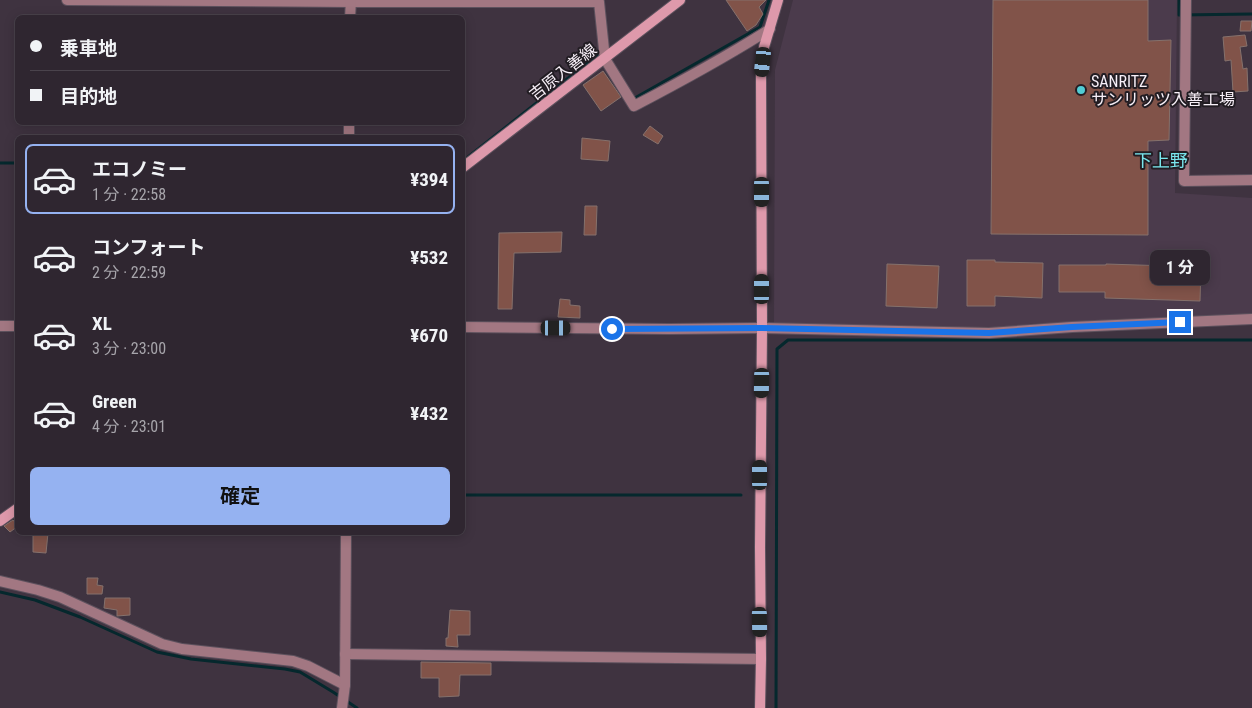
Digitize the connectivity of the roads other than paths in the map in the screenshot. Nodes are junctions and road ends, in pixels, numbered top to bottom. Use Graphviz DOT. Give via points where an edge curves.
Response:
graph roads {
  1 [pos="66,0"];
  2 [pos="680,0"];
  3 [pos="778,0"];
  4 [pos="1186,0"];
  5 [pos="350,1"];
  6 [pos="599,1"];
  7 [pos="350,15"];
  8 [pos="770,29"];
  9 [pos="605,59"];
  10 [pos="465,166"];
  11 [pos="1252,180"];
  12 [pos="1252,319"];
  13 [pos="0,326"];
  14 [pos="15,326"];
  15 [pos="465,327"];
  16 [pos="762,328"];
  17 [pos="15,510"];
  18 [pos="0,521"];
  19 [pos="346,535"];
  20 [pos="0,581"];
  21 [pos="346,654"];
  22 [pos="761,659"];
  23 [pos="345,685"];
  24 [pos="342,708"];
  25 [pos="760,708"];
  1 -- 5 [label="street"];
  2 -- 9 [label="street, 吉原入善線"];
  3 -- 8 [label="street"];
  4 -- 11 [label="street" via="1184,181"];
  5 -- 6 [label="street"];
  5 -- 7 [label="street"];
  6 -- 9 [label="street"];
  8 -- 9 [label="street" via="634,106"];
  8 -- 16 [label="street" via="764,47 761,76"];
  9 -- 10 [label="street, 吉原入善線"];
  12 -- 16 [label="street" via="989,333"];
  13 -- 14 [label="street"];
  15 -- 16 [label="street"];
  16 -- 22 [label="street"];
  17 -- 18 [label="street"];
  19 -- 21 [label="street"];
  20 -- 23 [label="street" via="60,597 162,644 293,661"];
  21 -- 22 [label="street"];
  21 -- 23 [label="street"];
  22 -- 25 [label="street"];
  23 -- 24 [label="street"];
}
